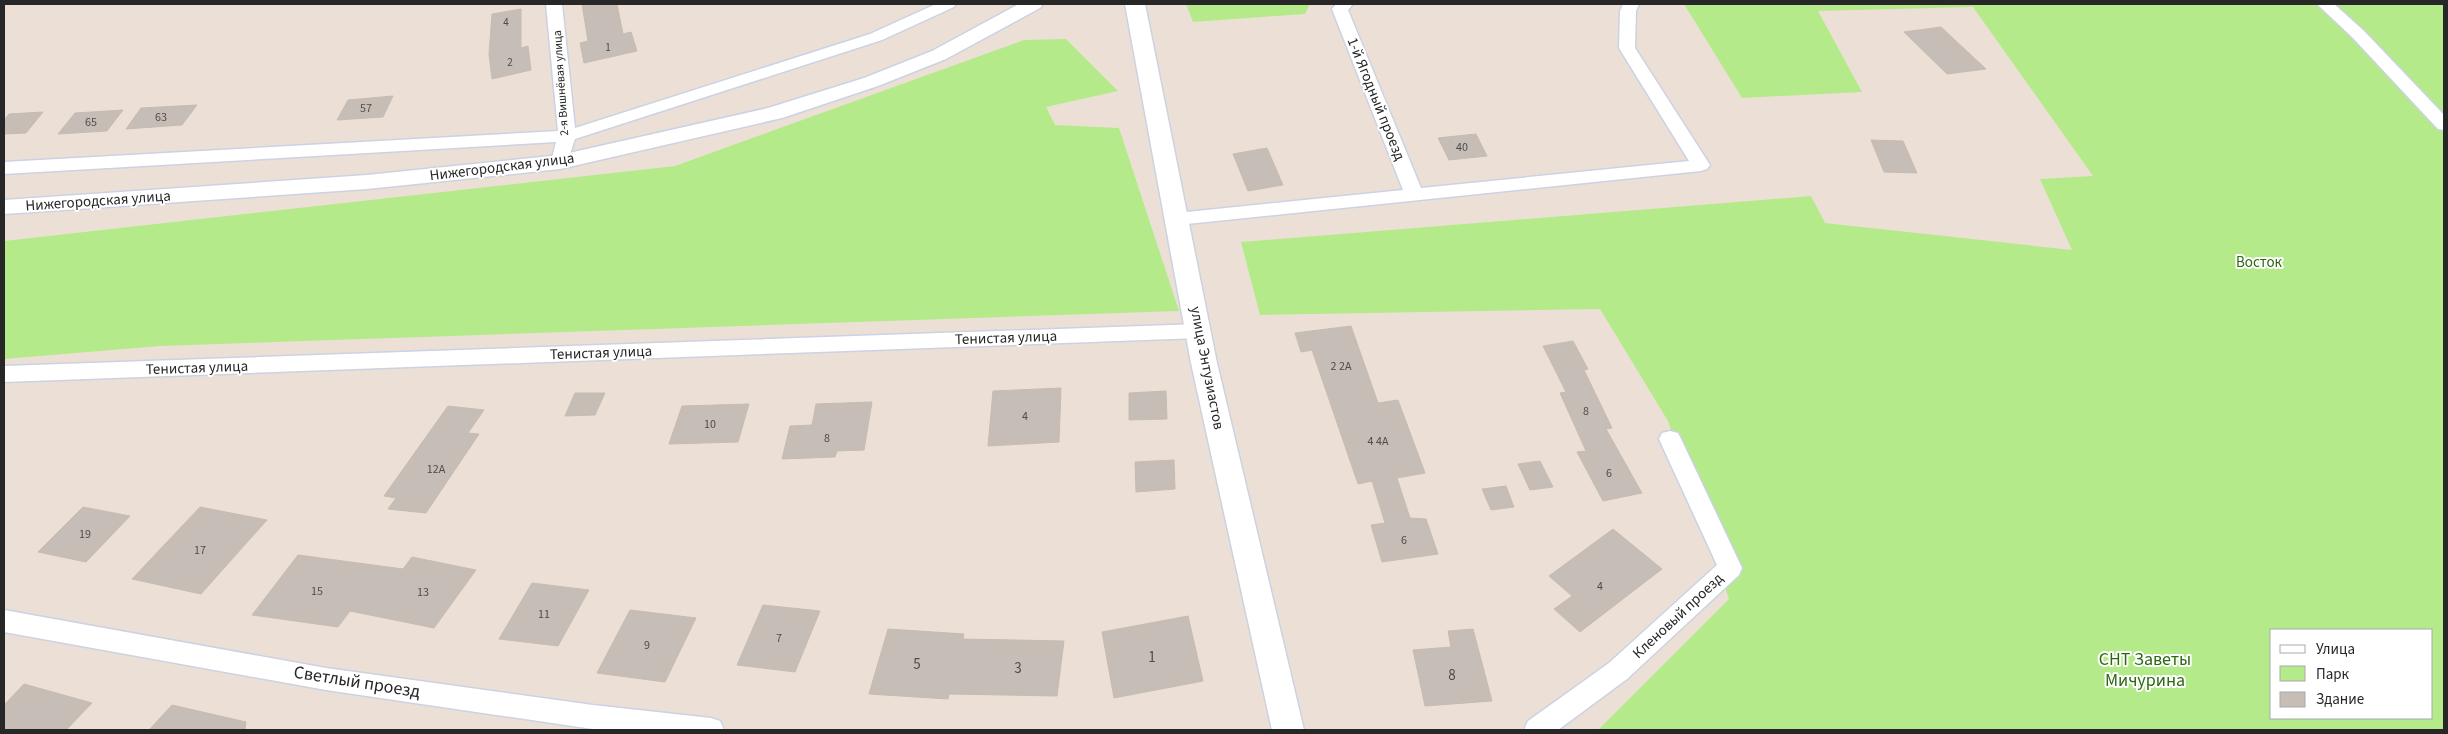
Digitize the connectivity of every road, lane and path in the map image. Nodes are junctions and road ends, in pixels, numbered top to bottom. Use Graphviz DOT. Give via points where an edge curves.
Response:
graph roads {
  1 [pos="554,4"];
  2 [pos="948,4"];
  3 [pos="1033,4"];
  4 [pos="1136,4"];
  5 [pos="1345,4"];
  6 [pos="1631,4"];
  7 [pos="2325,4"];
  8 [pos="2444,125"];
  9 [pos="567,136"];
  10 [pos="560,162"];
  11 [pos="4,168"];
  12 [pos="1414,195"];
  13 [pos="4,207"];
  14 [pos="1177,220"];
  15 [pos="1199,331"];
  16 [pos="4,374"];
  17 [pos="1670,439"];
  18 [pos="4,621"];
  19 [pos="711,730"];
  20 [pos="1286,730"];
  21 [pos="1537,730"];
  1 -- 9 [label="street, 2-я Вишнёвая улица"];
  2 -- 9 [label="street" via="876,37"];
  3 -- 10 [label="street, Нижегородская улица" via="939,55 871,82 774,113"];
  4 -- 14 [label="street, улица Энтузиастов"];
  5 -- 12 [label="street, 1-й Ягодный проезд" via="1340,9"];
  6 -- 12 [label="street" via="1627,48 1701,165"];
  7 -- 8 [label="street"];
  9 -- 10 [label="street, 2-я Вишнёвая улица"];
  9 -- 11 [label="street"];
  10 -- 13 [label="street, Нижегородская улица" via="367,182"];
  12 -- 14 [label="street"];
  14 -- 15 [label="street, улица Энтузиастов"];
  15 -- 16 [label="street, Тенистая улица"];
  15 -- 20 [label="street, улица Энтузиастов"];
  17 -- 21 [label="street, Кленовый проезд" via="1730,568 1618,671"];
  18 -- 19 [label="street, Светлый проезд" via="326,679 593,717"];
}
